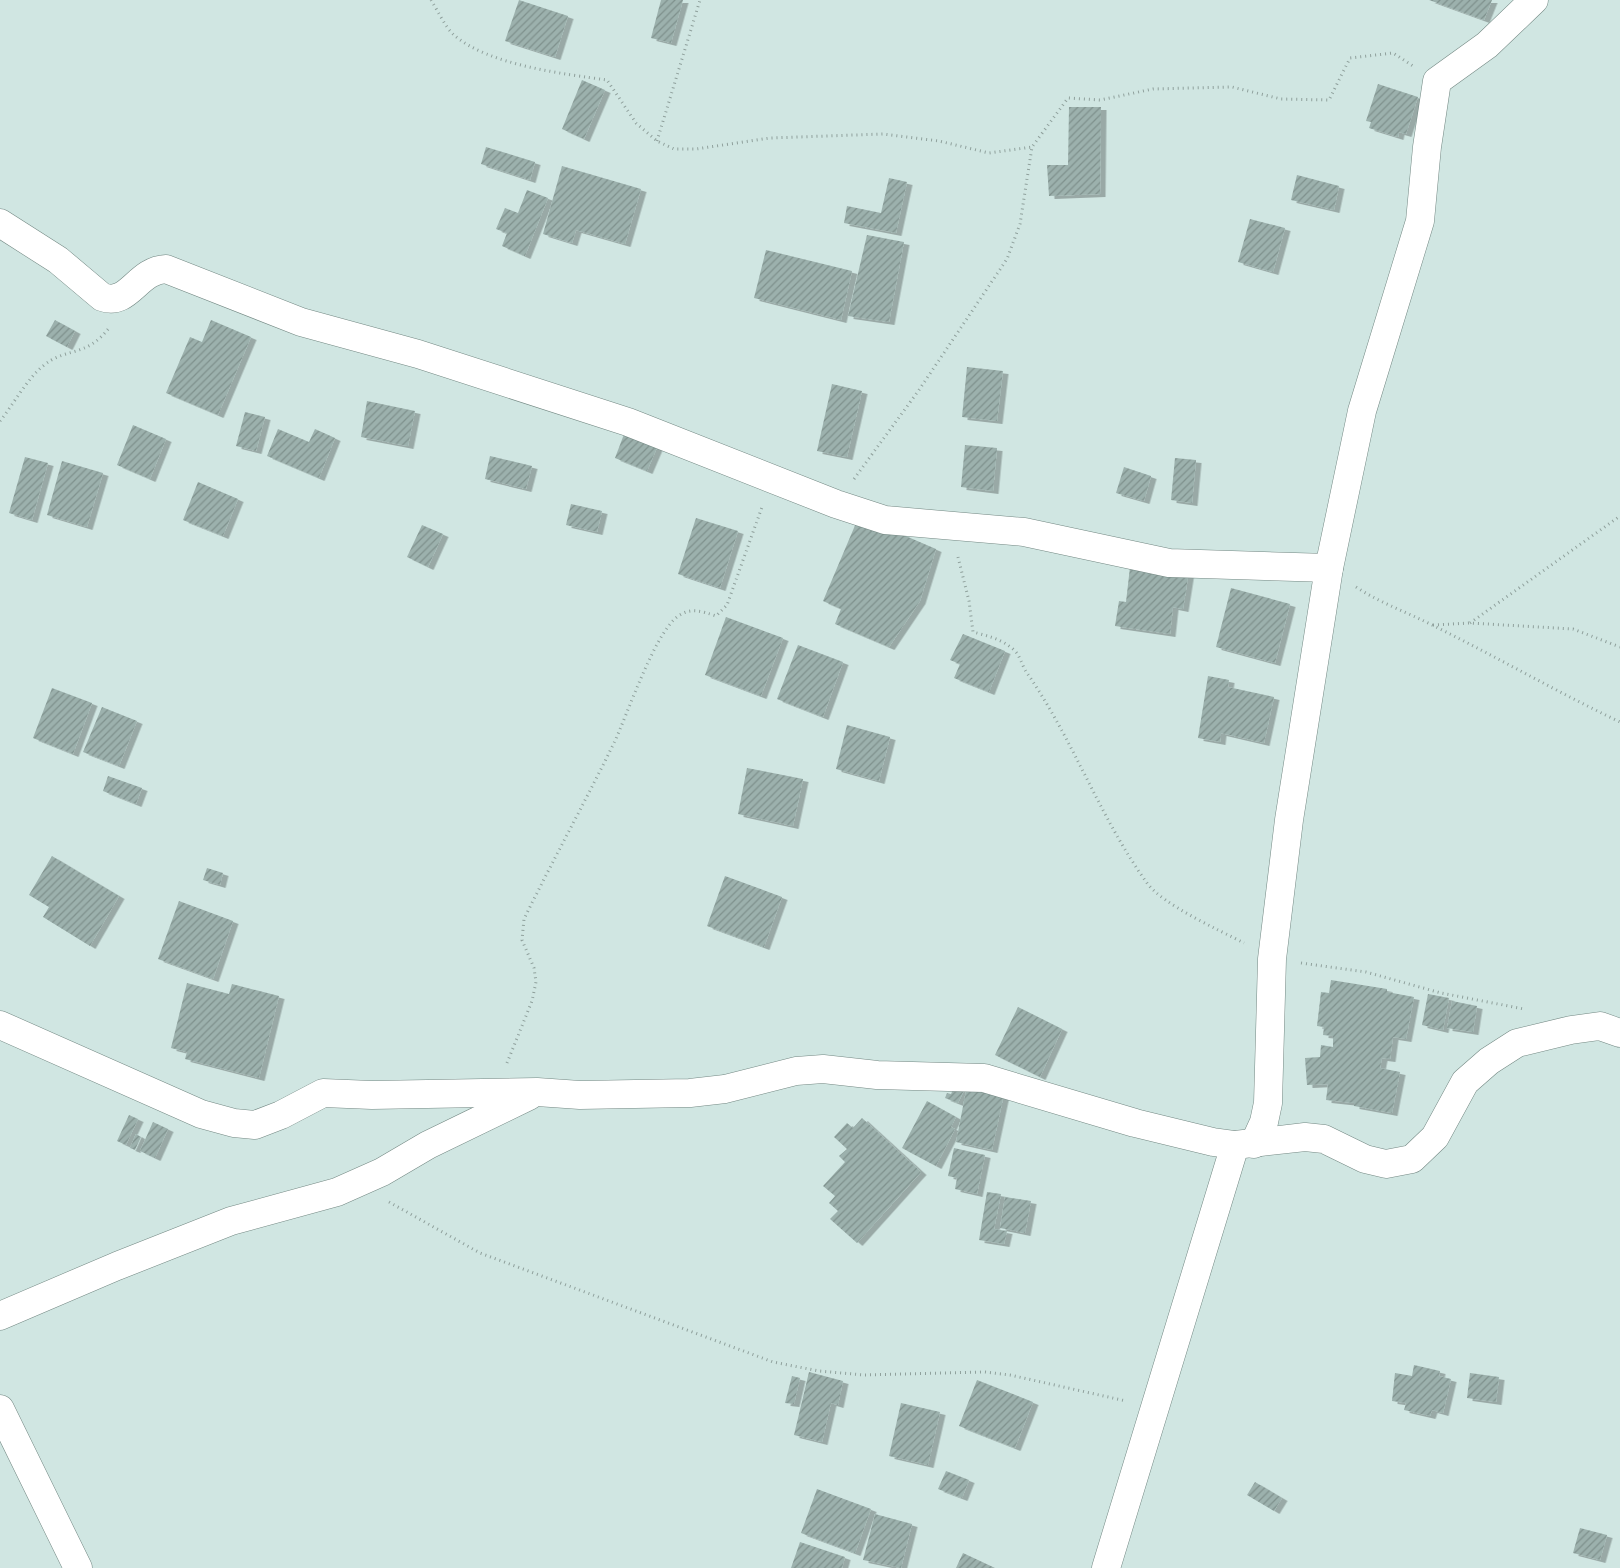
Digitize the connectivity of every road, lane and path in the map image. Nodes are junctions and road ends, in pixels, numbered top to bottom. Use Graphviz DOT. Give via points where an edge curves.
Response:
graph roads {
  1 [pos="431,0"];
  2 [pos="700,0"];
  3 [pos="1534,0"];
  4 [pos="1437,81"];
  5 [pos="657,141"];
  6 [pos="1032,147"];
  7 [pos="0,223"];
  8 [pos="128,292"];
  9 [pos="0,421"];
  10 [pos="758,474"];
  11 [pos="836,504"];
  12 [pos="1620,516"];
  13 [pos="943,525"];
  14 [pos="1329,568"];
  15 [pos="1470,623"];
  16 [pos="1432,625"];
  17 [pos="1620,647"];
  18 [pos="1620,722"];
  19 [pos="1272,959"];
  20 [pos="1528,1010"];
  21 [pos="0,1025"];
  22 [pos="1620,1032"];
  23 [pos="537,1092"];
  24 [pos="495,1093"];
  25 [pos="1244,1144"];
  26 [pos="356,1184"];
  27 [pos="0,1316"];
  28 [pos="1155,1407"];
  29 [pos="0,1409"];
  30 [pos="78,1568"];
  31 [pos="1106,1568"];
  1 -- 5 [label="path" via="452,34 468,46 536,70 607,80 636,123"];
  2 -- 5 [label="path"];
  3 -- 4 [label="street" via="1487,45"];
  4 -- 6 [label="path" via="1393,54 1350,58 1329,100 1281,99 1232,87 1152,89 1100,100 1068,98"];
  4 -- 14 [label="street" via="1420,221 1362,411"];
  5 -- 6 [label="path" via="674,149 696,149 770,138 883,134 938,141 989,153"];
  6 -- 11 [label="path" via="1020,224 1007,259 919,390"];
  7 -- 8 [label="street" via="58,260 102,298 118,300"];
  8 -- 9 [label="path" via="114,321 101,338 86,349 55,358 42,366"];
  8 -- 10 [label="street" via="149,272 166,269 301,322 418,354 628,422"];
  10 -- 11 [label="street"];
  10 -- 24 [label="path" via="763,504 727,605 716,616 687,611 675,618 660,638 615,742 524,919 522,940 534,968 536,982 532,1001"];
  11 -- 13 [label="street" via="885,520"];
  12 -- 15 [label="path"];
  13 -- 14 [label="street" via="1024,532 1169,563"];
  13 -- 19 [label="path" via="958,558 969,601 972,632 994,637 1015,651 1025,671 1044,695 1089,786 1148,885 1175,906"];
  14 -- 16 [label="path" via="1398,611"];
  14 -- 19 [label="street"];
  15 -- 16 [label="path"];
  15 -- 17 [label="path" via="1573,629"];
  16 -- 18 [label="path"];
  19 -- 20 [label="path" via="1366,972 1441,993"];
  19 -- 25 [label="street" via="1268,1103 1264,1122"];
  21 -- 24 [label="street" via="201,1114 234,1124 255,1125 324,1093"];
  22 -- 25 [label="street" via="1600,1026 1571,1030 1517,1043 1489,1060 1465,1082 1435,1137 1412,1159 1386,1164 1365,1159 1324,1139 1305,1137"];
  23 -- 24 [label="street"];
  23 -- 25 [label="street" via="580,1095 690,1093 725,1090 796,1072 823,1069 878,1075 984,1078 1135,1123 1213,1142"];
  23 -- 26 [label="street"];
  25 -- 28 [label="street"];
  26 -- 27 [label="street" via="231,1221"];
  26 -- 28 [label="path" via="480,1253 773,1362 864,1375 985,1372"];
  28 -- 31 [label="street"];
  29 -- 30 [label="street"];
}
